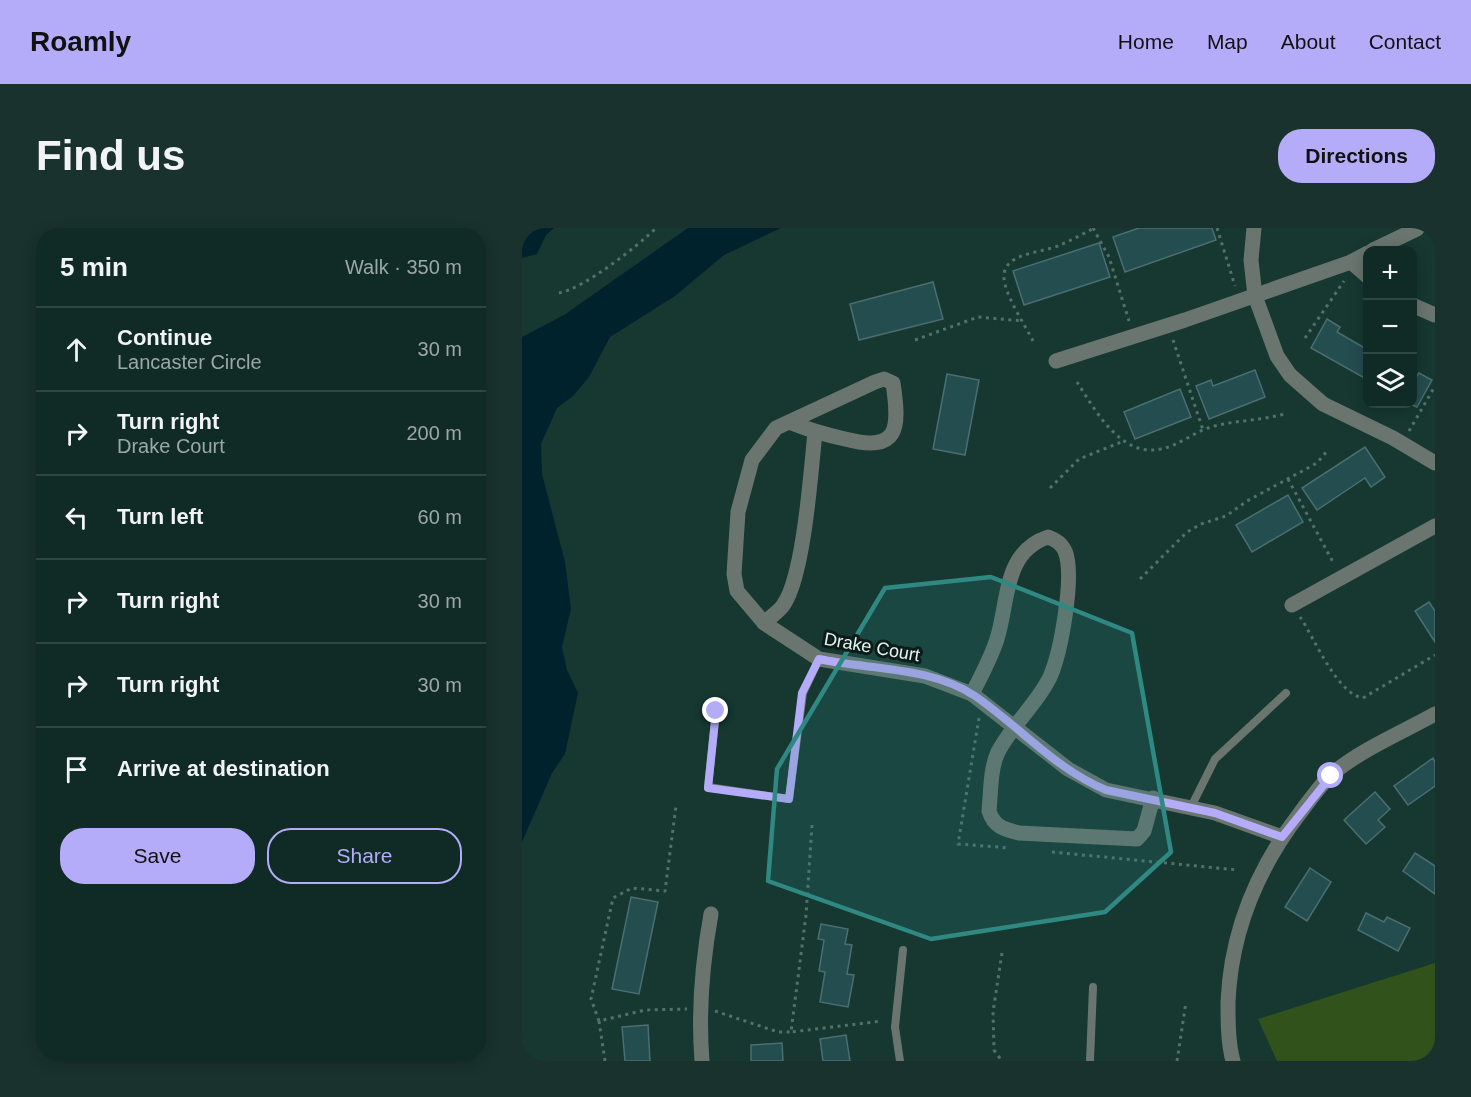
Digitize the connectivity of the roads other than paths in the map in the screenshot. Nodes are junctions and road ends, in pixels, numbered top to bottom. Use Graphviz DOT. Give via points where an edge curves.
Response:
graph roads {
  1 [pos="1254,228"];
  2 [pos="1417,228"];
  3 [pos="1381,246"];
  4 [pos="1363,257"];
  5 [pos="1353,264"];
  6 [pos="1363,273"];
  7 [pos="1255,296"];
  8 [pos="1417,307"];
  9 [pos="1435,315"];
  10 [pos="1056,361"];
  11 [pos="792,423"];
  12 [pos="815,432"];
  13 [pos="1435,464"];
  14 [pos="1435,526"];
  15 [pos="1292,605"];
  16 [pos="764,623"];
  17 [pos="819,659"];
  18 [pos="1286,693"];
  19 [pos="972,694"];
  20 [pos="716,711"];
  21 [pos="1435,714"];
  22 [pos="1014,727"];
  23 [pos="1153,798"];
  24 [pos="1191,807"];
  25 [pos="1282,837"];
  26 [pos="711,914"];
  27 [pos="903,950"];
  28 [pos="1094,987"];
  29 [pos="1231,1060"];
  30 [pos="702,1061"];
  31 [pos="900,1061"];
  32 [pos="1090,1061"];
  1 -- 7 [label="street" via="1251,260"];
  2 -- 3 [label="street"];
  4 -- 5 [label="street"];
  5 -- 6 [label="street"];
  5 -- 7 [label="street"];
  7 -- 10 [label="street"];
  7 -- 13 [label="street" via="1277,356 1303,389"];
  8 -- 9 [label="street"];
  11 -- 12 [label="street"];
  11 -- 12 [label="street, Drake Court" via="875,382 884,379 893,383 895,425 881,444 870,446"];
  11 -- 16 [label="street, Drake Court" via="776,428 756,452 746,474 738,512 734,574 737,591"];
  12 -- 16 [label="street" via="807,507 792,587 784,605"];
  14 -- 15 [label="street"];
  16 -- 17 [label="street, Drake Court"];
  17 -- 19 [label="street, Drake Court" via="915,674"];
  17 -- 20 [label="lane" via="802,693 789,799 708,788"];
  18 -- 24 [label="lane" via="1215,759"];
  19 -- 22 [label="street, Drake Court"];
  19 -- 22 [label="street" via="994,649 1013,567 1040,540 1058,540 1069,572 1053,667"];
  21 -- 25 [label="street" via="1338,770 1318,789"];
  22 -- 23 [label="street, Drake Court" via="1093,784"];
  22 -- 23 [label="street" via="997,754 989,811 1005,830 1137,838 1144,831"];
  23 -- 24 [label="street, Drake Court"];
  24 -- 25 [label="street, Drake Court"];
  25 -- 29 [label="street" via="1250,895 1238,927 1229,975"];
  26 -- 30 [label="street" via="702,962"];
  27 -- 31 [label="lane" via="895,1027"];
  28 -- 32 [label="lane"];
}
